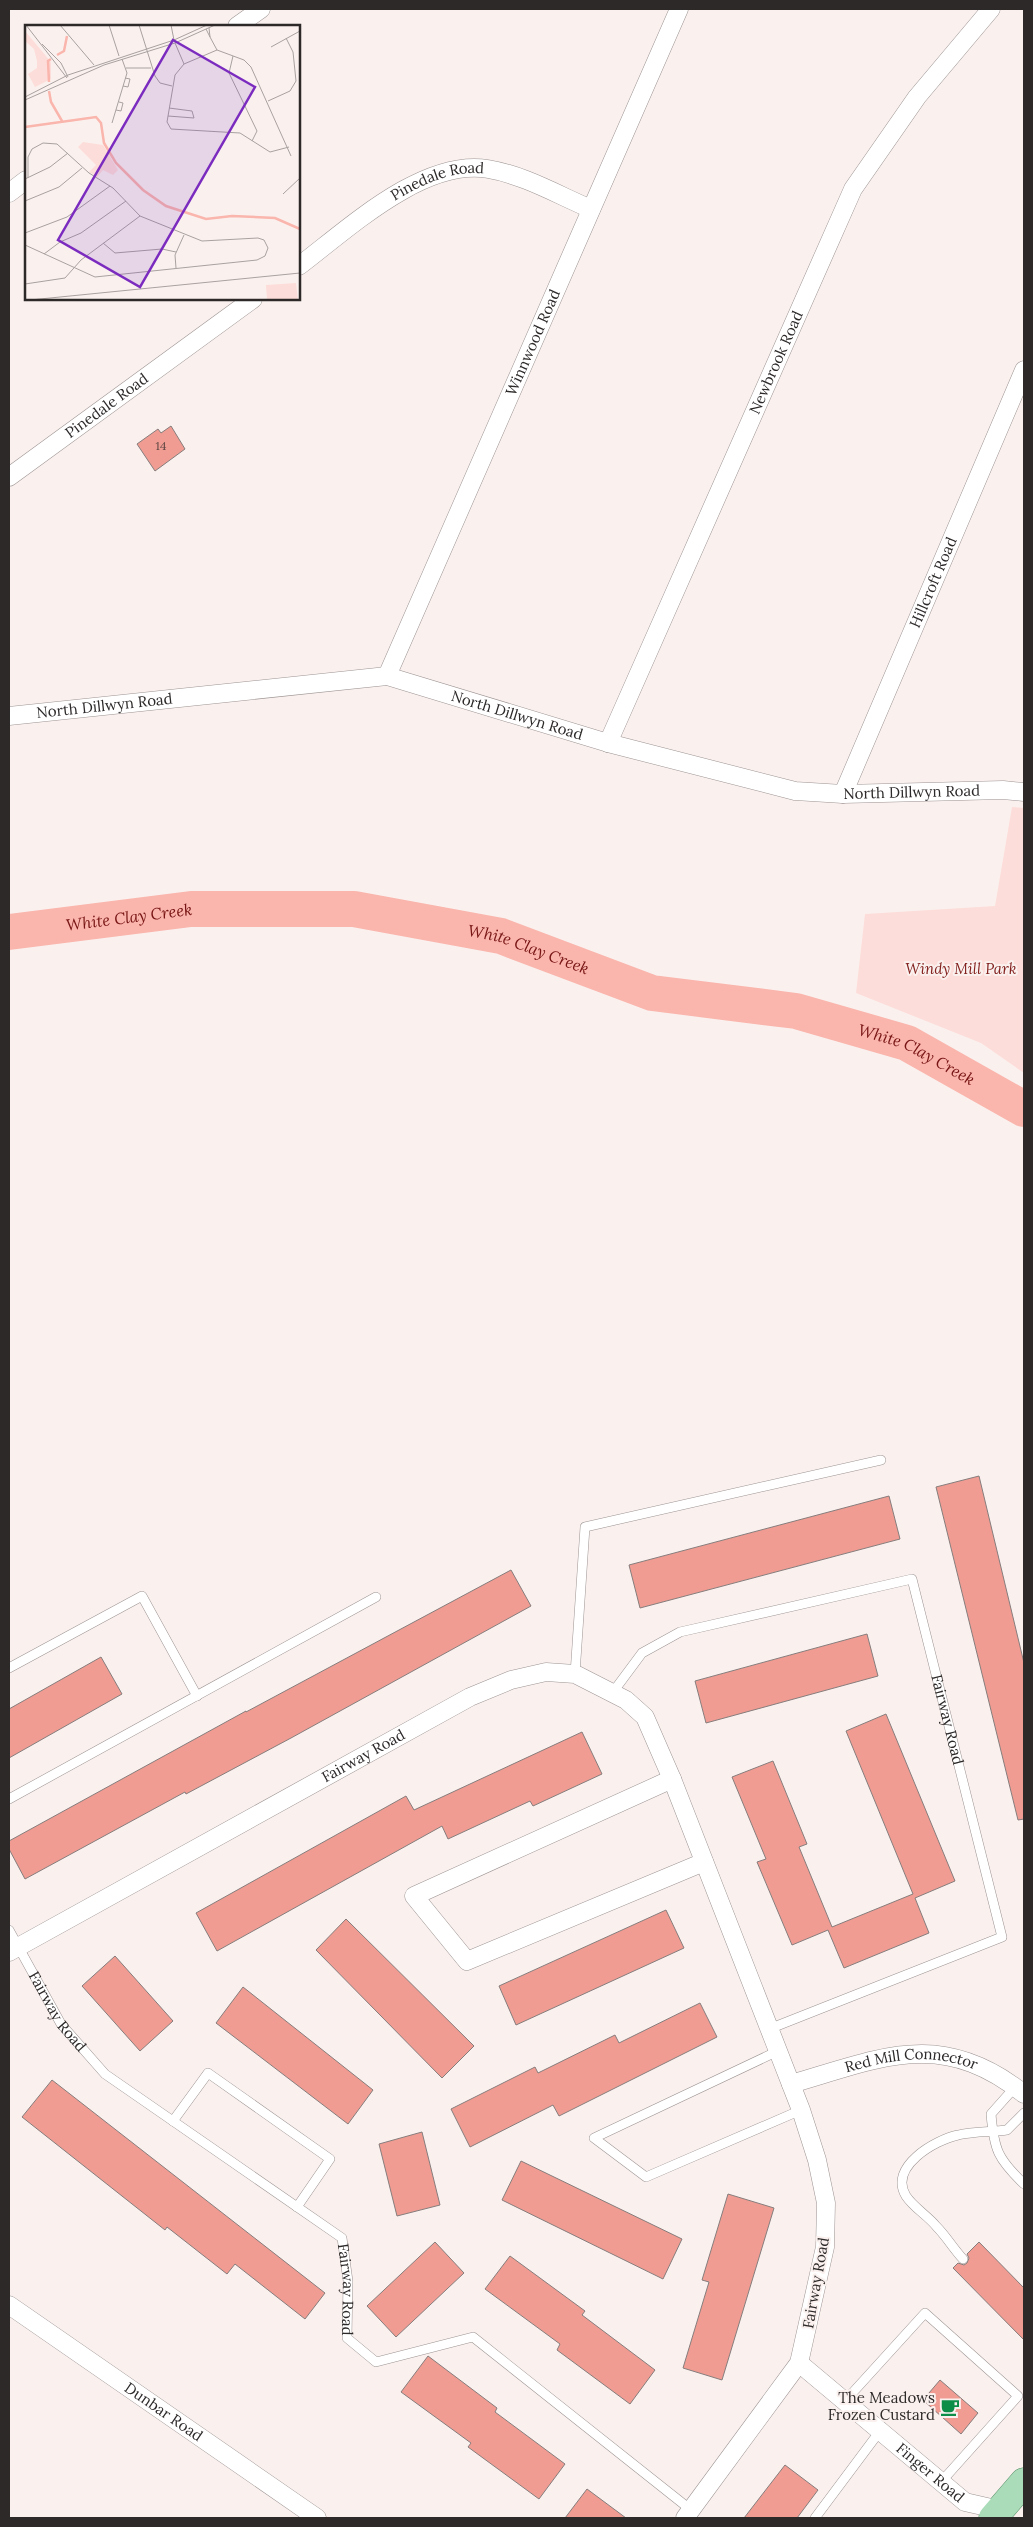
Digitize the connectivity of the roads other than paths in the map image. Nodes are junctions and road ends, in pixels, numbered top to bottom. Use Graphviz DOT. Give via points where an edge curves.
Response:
graph roads {
  1 [pos="261,9"];
  2 [pos="679,9"];
  3 [pos="991,9"];
  4 [pos="238,25"];
  5 [pos="25,181"];
  6 [pos="9,193"];
  7 [pos="591,209"];
  8 [pos="300,265"];
  9 [pos="253,300"];
  10 [pos="1024,370"];
  11 [pos="9,478"];
  12 [pos="387,676"];
  13 [pos="9,716"];
  14 [pos="608,744"];
  15 [pos="1024,792"];
  16 [pos="843,794"];
  17 [pos="881,1460"];
  18 [pos="376,1597"];
  19 [pos="9,1668"];
  20 [pos="575,1674"];
  21 [pos="613,1692"];
  22 [pos="197,1696"];
  23 [pos="672,1779"];
  24 [pos="9,1800"];
  25 [pos="704,1862"];
  26 [pos="9,1930"];
  27 [pos="13,1950"];
  28 [pos="769,2029"];
  29 [pos="778,2052"];
  30 [pos="791,2084"];
  31 [pos="1019,2090"];
  32 [pos="801,2110"];
  33 [pos="1024,2113"];
  34 [pos="173,2121"];
  35 [pos="992,2132"];
  36 [pos="1024,2184"];
  37 [pos="297,2207"];
  38 [pos="963,2259"];
  39 [pos="9,2305"];
  40 [pos="799,2363"];
  41 [pos="1021,2393"];
  42 [pos="845,2402"];
  43 [pos="880,2431"];
  44 [pos="941,2482"];
  45 [pos="1024,2482"];
  46 [pos="688,2514"];
  47 [pos="997,2514"];
  48 [pos="317,2518"];
  49 [pos="815,2518"];
  1 -- 4 [label="street"];
  2 -- 7 [label="street, Winnwood Road"];
  3 -- 14 [label="street, Newbrook Road" via="917,97 853,189"];
  5 -- 6 [label="street"];
  7 -- 8 [label="street, Pinedale Road" via="515,176 487,169 448,170 399,193"];
  7 -- 12 [label="street, Winnwood Road"];
  9 -- 11 [label="street, Pinedale Road"];
  10 -- 16 [label="street, Hillcroft Road"];
  12 -- 13 [label="street, North Dillwyn Road"];
  12 -- 14 [label="street, North Dillwyn Road"];
  14 -- 16 [label="street, North Dillwyn Road" via="795,791"];
  15 -- 16 [label="street, North Dillwyn Road"];
  17 -- 20 [label="lane" via="585,1527"];
  18 -- 22 [label="lane"];
  19 -- 22 [label="lane" via="142,1596"];
  20 -- 21 [label="street, Fairway Road"];
  20 -- 27 [label="street, Fairway Road" via="546,1672 511,1680 470,1696"];
  21 -- 23 [label="street, Fairway Road" via="645,1717"];
  21 -- 28 [label="lane, Fairway Road" via="642,1653 680,1632 912,1579 1002,1936"];
  22 -- 24 [label="lane"];
  23 -- 25 [label="street, Fairway Road"];
  23 -- 25 [label="street" via="414,1896 467,1961"];
  25 -- 28 [label="street, Fairway Road"];
  26 -- 27 [label="lane, Fairway Road"];
  27 -- 34 [label="lane, Fairway Road" via="61,2024 105,2074"];
  28 -- 29 [label="street, Fairway Road"];
  29 -- 30 [label="street, Fairway Road"];
  29 -- 32 [label="lane" via="594,2138 646,2177"];
  30 -- 31 [label="street, Red Mill Connector" via="889,2056 925,2053 957,2058"];
  30 -- 32 [label="street, Fairway Road"];
  31 -- 35 [label="lane" via="991,2114"];
  32 -- 40 [label="street, Fairway Road" via="826,2203 825,2247"];
  33 -- 35 [label="lane" via="1007,2130"];
  34 -- 37 [label="lane, Fairway Road"];
  34 -- 37 [label="lane" via="208,2073 330,2159"];
  35 -- 36 [label="lane" via="1004,2165"];
  35 -- 38 [label="lane" via="956,2135 935,2144 917,2156 906,2169 902,2183 906,2196"];
  37 -- 46 [label="lane, Fairway Road" via="342,2238 348,2281 347,2338 376,2362 473,2336"];
  39 -- 48 [label="street, Dunbar Road"];
  40 -- 42 [label="street, Finger Road"];
  40 -- 46 [label="street, Fairway Road"];
  41 -- 42 [label="lane" via="925,2313"];
  41 -- 44 [label="lane"];
  42 -- 43 [label="street, Finger Road"];
  43 -- 44 [label="street, Finger Road"];
  43 -- 49 [label="lane"];
  44 -- 47 [label="street, Finger Road" via="965,2502"];
  45 -- 47 [label="main road"];
}
